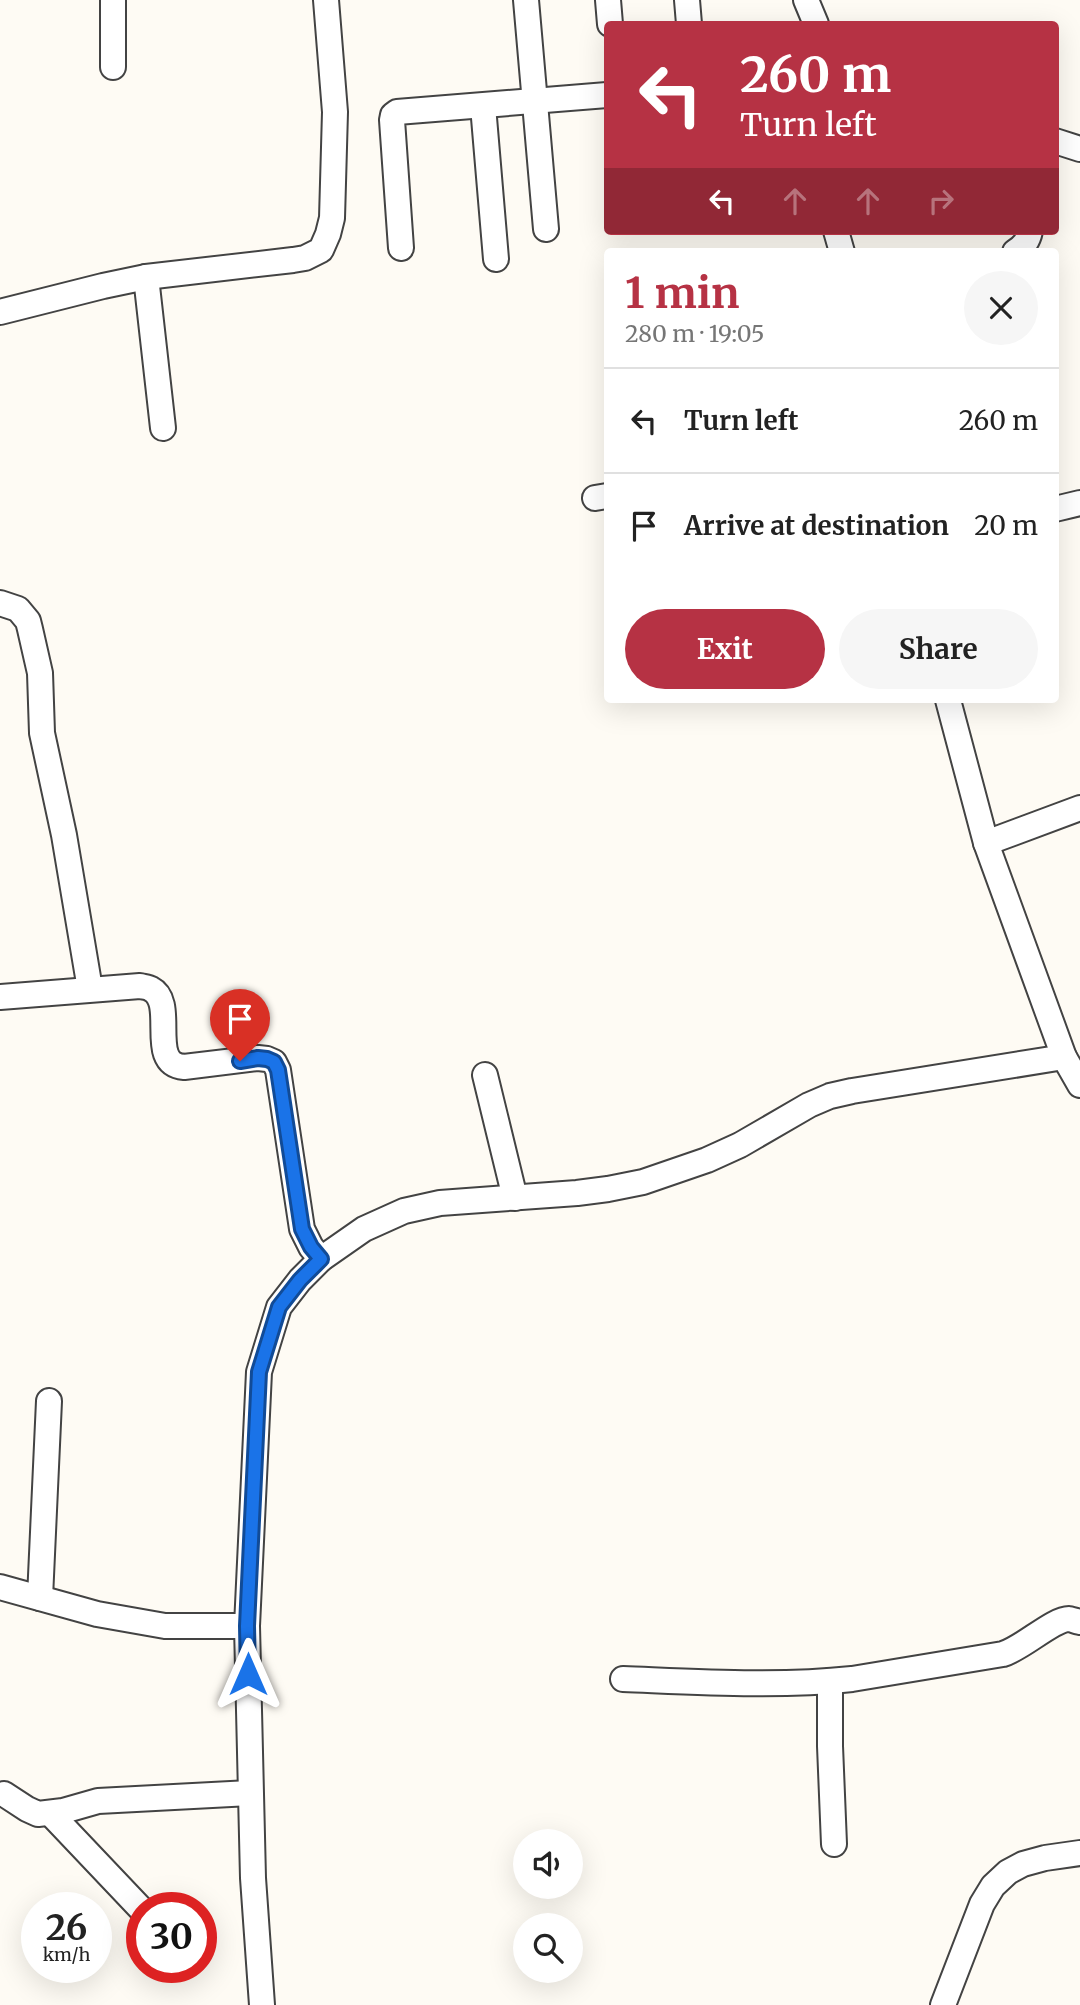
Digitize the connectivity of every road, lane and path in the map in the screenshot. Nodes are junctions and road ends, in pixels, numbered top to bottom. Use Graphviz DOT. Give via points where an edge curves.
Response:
graph roads {
  1 [pos="113,0"];
  2 [pos="326,0"];
  3 [pos="526,0"];
  4 [pos="608,0"];
  5 [pos="687,0"];
  6 [pos="806,0"];
  7 [pos="610,21"];
  8 [pos="689,21"];
  9 [pos="815,21"];
  10 [pos="113,66"];
  11 [pos="604,95"];
  12 [pos="536,101"];
  13 [pos="484,106"];
  14 [pos="1059,142"];
  15 [pos="1080,149"];
  16 [pos="546,229"];
  17 [pos="401,248"];
  18 [pos="496,259"];
  19 [pos="146,277"];
  20 [pos="0,312"];
  21 [pos="163,428"];
  22 [pos="1080,503"];
  23 [pos="1059,508"];
  24 [pos="0,603"];
  25 [pos="949,703"];
  26 [pos="1080,808"];
  27 [pos="986,843"];
  28 [pos="90,989"];
  29 [pos="0,997"];
  30 [pos="1064,1057"];
  31 [pos="485,1075"];
  32 [pos="1080,1085"];
  33 [pos="515,1198"];
  34 [pos="321,1259"];
  35 [pos="50,1401"];
  36 [pos="0,1587"];
  37 [pos="40,1598"];
  38 [pos="1080,1622"];
  39 [pos="247,1626"];
  40 [pos="623,1679"];
  41 [pos="830,1681"];
  42 [pos="250,1793"];
  43 [pos="4,1794"];
  44 [pos="50,1814"];
  45 [pos="834,1844"];
  46 [pos="1080,1853"];
  47 [pos="126,1893"];
  48 [pos="262,2005"];
  49 [pos="943,2005"];
  1 -- 10 [label="street"];
  2 -- 19 [label="street" via="335,140 332,218 321,250 293,260"];
  3 -- 12 [label="street"];
  4 -- 7 [label="street"];
  5 -- 8 [label="street"];
  6 -- 9 [label="street"];
  11 -- 12 [label="street"];
  12 -- 13 [label="street"];
  12 -- 16 [label="street"];
  13 -- 17 [label="street" via="403,110 393,115"];
  13 -- 18 [label="street"];
  14 -- 15 [label="street"];
  19 -- 20 [label="street"];
  19 -- 21 [label="street"];
  22 -- 23 [label="street"];
  24 -- 28 [label="street" via="18,609 30,629 40,673 42,733"];
  25 -- 27 [label="street"];
  26 -- 27 [label="street"];
  27 -- 30 [label="street"];
  28 -- 29 [label="street"];
  28 -- 34 [label="street" via="152,989 162,1012 164,1049 176,1066 258,1058 274,1062 302,1229"];
  30 -- 32 [label="street"];
  30 -- 33 [label="street" via="830,1096 740,1145 643,1182"];
  31 -- 33 [label="street"];
  33 -- 34 [label="street" via="440,1203 404,1212 364,1229"];
  34 -- 39 [label="street" via="279,1307 259,1372"];
  35 -- 37 [label="street"];
  36 -- 37 [label="street"];
  37 -- 39 [label="street" via="165,1626"];
  38 -- 41 [label="street" via="1059,1621 1003,1654"];
  39 -- 42 [label="street"];
  40 -- 41 [label="street"];
  41 -- 45 [label="street"];
  42 -- 44 [label="street" via="98,1801"];
  42 -- 48 [label="street"];
  43 -- 44 [label="street" via="38,1814"];
  44 -- 47 [label="street"];
  46 -- 49 [label="street" via="1023,1864 993,1886"];
}
